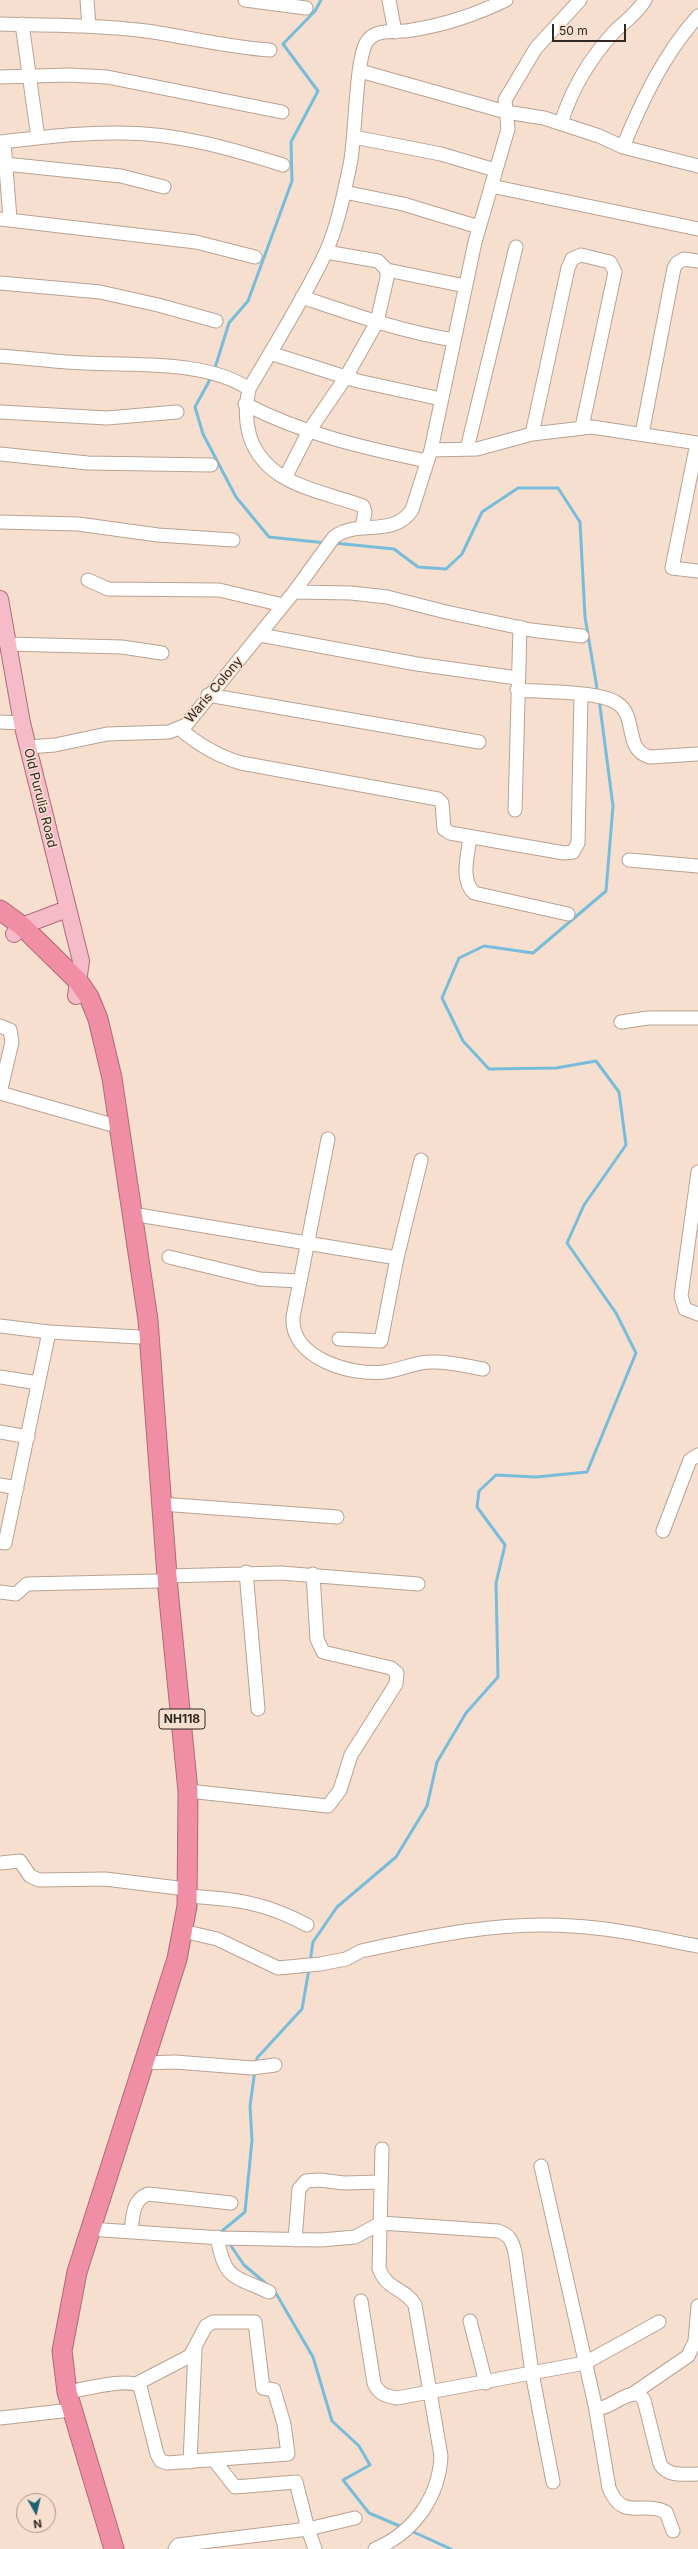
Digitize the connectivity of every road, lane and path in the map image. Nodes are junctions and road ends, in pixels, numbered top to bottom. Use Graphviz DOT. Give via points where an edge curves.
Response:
graph roads {
  1 [pos="88,0"];
  2 [pos="245,0"];
  3 [pos="389,0"];
  4 [pos="506,0"];
  5 [pos="580,0"];
  6 [pos="645,0"];
  7 [pos="486,4"];
  8 [pos="306,8"];
  9 [pos="698,16"];
  10 [pos="0,24"];
  11 [pos="22,24"];
  12 [pos="89,26"];
  13 [pos="395,32"];
  14 [pos="270,50"];
  15 [pos="360,71"];
  16 [pos="28,75"];
  17 [pos="0,77"];
  18 [pos="282,112"];
  19 [pos="506,112"];
  20 [pos="561,123"];
  21 [pos="354,137"];
  22 [pos="38,138"];
  23 [pos="2,142"];
  24 [pos="623,147"];
  25 [pos="5,164"];
  26 [pos="283,165"];
  27 [pos="698,166"];
  28 [pos="495,170"];
  29 [pos="491,186"];
  30 [pos="164,187"];
  31 [pos="344,192"];
  32 [pos="5,219"];
  33 [pos="479,226"];
  34 [pos="698,229"];
  35 [pos="516,247"];
  36 [pos="326,252"];
  37 [pos="254,257"];
  38 [pos="698,261"];
  39 [pos="387,270"];
  40 [pos="0,283"];
  41 [pos="465,286"];
  42 [pos="302,297"];
  43 [pos="216,322"];
  44 [pos="378,322"];
  45 [pos="454,340"];
  46 [pos="270,353"];
  47 [pos="0,356"];
  48 [pos="346,377"];
  49 [pos="249,389"];
  50 [pos="441,400"];
  51 [pos="245,404"];
  52 [pos="0,412"];
  53 [pos="177,412"];
  54 [pos="582,427"];
  55 [pos="309,432"];
  56 [pos="532,434"];
  57 [pos="642,434"];
  58 [pos="697,443"];
  59 [pos="467,449"];
  60 [pos="0,454"];
  61 [pos="429,456"];
  62 [pos="211,465"];
  63 [pos="285,478"];
  64 [pos="0,522"];
  65 [pos="362,528"];
  66 [pos="233,540"];
  67 [pos="698,571"];
  68 [pos="88,580"];
  69 [pos="294,592"];
  70 [pos="0,599"];
  71 [pos="283,605"];
  72 [pos="520,627"];
  73 [pos="260,635"];
  74 [pos="582,636"];
  75 [pos="8,644"];
  76 [pos="162,653"];
  77 [pos="517,684"];
  78 [pos="208,695"];
  79 [pos="587,695"];
  80 [pos="0,722"];
  81 [pos="22,723"];
  82 [pos="180,728"];
  83 [pos="479,742"];
  84 [pos="28,747"];
  85 [pos="698,754"];
  86 [pos="515,810"];
  87 [pos="470,837"];
  88 [pos="629,860"];
  89 [pos="698,866"];
  90 [pos="67,909"];
  91 [pos="0,910"];
  92 [pos="568,914"];
  93 [pos="12,927"];
  94 [pos="77,988"];
  95 [pos="698,1018"];
  96 [pos="621,1022"];
  97 [pos="0,1026"];
  98 [pos="0,1093"];
  99 [pos="109,1124"];
  100 [pos="328,1139"];
  101 [pos="421,1160"];
  102 [pos="698,1172"];
  103 [pos="132,1214"];
  104 [pos="308,1244"];
  105 [pos="168,1257"];
  106 [pos="397,1258"];
  107 [pos="300,1281"];
  108 [pos="698,1314"];
  109 [pos="0,1326"];
  110 [pos="49,1332"];
  111 [pos="139,1336"];
  112 [pos="339,1339"];
  113 [pos="483,1370"];
  114 [pos="0,1377"];
  115 [pos="38,1383"];
  116 [pos="0,1432"];
  117 [pos="28,1437"];
  118 [pos="698,1455"];
  119 [pos="0,1485"];
  120 [pos="17,1488"];
  121 [pos="161,1504"];
  122 [pos="337,1518"];
  123 [pos="663,1531"];
  124 [pos="0,1542"];
  125 [pos="246,1572"];
  126 [pos="313,1574"];
  127 [pos="163,1579"];
  128 [pos="418,1584"];
  129 [pos="0,1592"];
  130 [pos="258,1709"];
  131 [pos="188,1791"];
  132 [pos="0,1863"];
  133 [pos="183,1892"];
  134 [pos="307,1925"];
  135 [pos="183,1931"];
  136 [pos="698,1946"];
  137 [pos="142,2063"];
  138 [pos="275,2065"];
  139 [pos="382,2149"];
  140 [pos="542,2166"];
  141 [pos="381,2182"];
  142 [pos="231,2203"];
  143 [pos="380,2223"];
  144 [pos="90,2229"];
  145 [pos="131,2232"];
  146 [pos="219,2238"];
  147 [pos="295,2240"];
  148 [pos="269,2292"];
  149 [pos="361,2301"];
  150 [pos="698,2306"];
  151 [pos="470,2321"];
  152 [pos="659,2322"];
  153 [pos="195,2350"];
  154 [pos="585,2363"];
  155 [pos="532,2373"];
  156 [pos="486,2383"];
  157 [pos="136,2384"];
  158 [pos="67,2392"];
  159 [pos="430,2392"];
  160 [pos="634,2393"];
  161 [pos="596,2405"];
  162 [pos="62,2411"];
  163 [pos="0,2418"];
  164 [pos="214,2460"];
  165 [pos="190,2462"];
  166 [pos="698,2474"];
  167 [pos="553,2482"];
  168 [pos="355,2518"];
  169 [pos="308,2529"];
  170 [pos="673,2531"];
  171 [pos="104,2549"];
  172 [pos="114,2549"];
  173 [pos="174,2549"];
  174 [pos="315,2549"];
  175 [pos="375,2549"];
  1 -- 12 [label="street"];
  2 -- 8 [label="street"];
  3 -- 13 [label="street"];
  4 -- 7 [label="street"];
  5 -- 19 [label="street" via="536,48 505,100"];
  6 -- 20 [label="street" via="638,11 596,54 578,80 568,98"];
  7 -- 13 [label="street" via="460,20"];
  9 -- 24 [label="street" via="658,70 640,104"];
  10 -- 11 [label="street"];
  11 -- 12 [label="street"];
  11 -- 16 [label="street"];
  12 -- 14 [label="street"];
  13 -- 15 [label="street" via="379,33 369,39 364,46"];
  15 -- 19 [label="street"];
  15 -- 21 [label="street"];
  16 -- 17 [label="street"];
  16 -- 18 [label="street" via="69,74 107,77"];
  16 -- 22 [label="street"];
  19 -- 20 [label="street"];
  19 -- 28 [label="street" via="508,129"];
  20 -- 24 [label="street"];
  21 -- 28 [label="street" via="441,154"];
  21 -- 31 [label="street"];
  22 -- 23 [label="street"];
  22 -- 26 [label="street" via="122,133 165,136 244,153"];
  23 -- 25 [label="street"];
  24 -- 27 [label="street"];
  25 -- 30 [label="street" via="114,175"];
  25 -- 32 [label="street"];
  28 -- 29 [label="street"];
  29 -- 33 [label="street"];
  29 -- 34 [label="street"];
  31 -- 33 [label="street" via="403,204"];
  31 -- 36 [label="street"];
  32 -- 37 [label="street" via="196,242"];
  33 -- 41 [label="street"];
  35 -- 59 [label="street"];
  36 -- 39 [label="street" via="370,258 378,261"];
  36 -- 42 [label="street"];
  38 -- 57 [label="street" via="684,259 676,263 674,268"];
  39 -- 41 [label="street"];
  39 -- 44 [label="street"];
  40 -- 43 [label="street" via="100,292"];
  41 -- 45 [label="street"];
  42 -- 44 [label="street"];
  42 -- 46 [label="street"];
  44 -- 45 [label="street"];
  44 -- 48 [label="street"];
  45 -- 50 [label="street"];
  46 -- 48 [label="street"];
  46 -- 49 [label="street"];
  47 -- 49 [label="street" via="208,370 224,375"];
  48 -- 50 [label="street"];
  48 -- 55 [label="street"];
  49 -- 51 [label="street"];
  50 -- 61 [label="street"];
  51 -- 55 [label="street"];
  51 -- 63 [label="street" via="246,422 259,457"];
  52 -- 53 [label="street" via="107,418"];
  54 -- 56 [label="street"];
  54 -- 56 [label="street" via="615,272 610,262 581,255 572,259 568,268"];
  54 -- 57 [label="street"];
  55 -- 61 [label="street" via="368,449"];
  55 -- 63 [label="street"];
  56 -- 59 [label="street"];
  57 -- 58 [label="street"];
  58 -- 67 [label="street" via="672,568"];
  59 -- 61 [label="street"];
  60 -- 62 [label="street" via="88,463"];
  61 -- 65 [label="street" via="412,510 407,517 391,526"];
  63 -- 65 [label="street" via="363,506 365,512"];
  64 -- 66 [label="street" via="78,524 158,535"];
  65 -- 69 [label="street, Waris Colony" via="342,531 334,537"];
  68 -- 71 [label="street" via="108,589 219,590"];
  69 -- 71 [label="street, Waris Colony"];
  69 -- 72 [label="street" via="344,592 387,597"];
  70 -- 75 [label="main road, Old Purulia Road"];
  71 -- 73 [label="street, Waris Colony"];
  72 -- 74 [label="street"];
  72 -- 77 [label="street"];
  73 -- 77 [label="street"];
  73 -- 78 [label="street, Waris Colony"];
  75 -- 76 [label="street" via="122,647"];
  75 -- 81 [label="main road, Old Purulia Road"];
  77 -- 79 [label="street"];
  77 -- 86 [label="street"];
  78 -- 82 [label="street, Waris Colony" via="186,725"];
  78 -- 83 [label="street"];
  79 -- 85 [label="street" via="610,699 626,711 636,746 643,755 650,757"];
  79 -- 87 [label="street" via="576,848 564,854"];
  80 -- 81 [label="street"];
  81 -- 84 [label="main road, Old Purulia Road"];
  82 -- 84 [label="street, Waris Colony" via="169,732 107,734 55,745"];
  82 -- 87 [label="street" via="220,757 240,764 438,799 442,803 445,831"];
  84 -- 90 [label="main road, Old Purulia Road"];
  87 -- 92 [label="street" via="466,875 467,883 474,893"];
  88 -- 89 [label="street"];
  90 -- 93 [label="main road"];
  90 -- 94 [label="main road, Old Purulia Road" via="81,961"];
  91 -- 93 [label="highway, NH118"];
  93 -- 94 [label="highway, NH118" via="41,957"];
  94 -- 99 [label="highway, NH118" via="95,1042"];
  94 -- 103 [label="highway, NH118" via="89,997 106,1049"];
  95 -- 96 [label="street" via="648,1018"];
  97 -- 98 [label="street" via="10,1030 12,1042"];
  98 -- 99 [label="street"];
  99 -- 111 [label="highway, NH118"];
  100 -- 104 [label="street"];
  101 -- 106 [label="street"];
  102 -- 108 [label="street" via="680,1296 685,1309"];
  103 -- 104 [label="street"];
  103 -- 121 [label="highway, NH118" via="148,1320"];
  104 -- 106 [label="street"];
  104 -- 107 [label="street"];
  105 -- 107 [label="street" via="260,1279"];
  106 -- 112 [label="street" via="381,1341"];
  107 -- 113 [label="street" via="293,1317 293,1332 301,1345 322,1359 345,1368 374,1373 415,1363 433,1362"];
  109 -- 110 [label="street"];
  110 -- 111 [label="street"];
  110 -- 115 [label="street"];
  111 -- 127 [label="highway, NH118"];
  114 -- 115 [label="street"];
  115 -- 117 [label="street"];
  116 -- 117 [label="street"];
  117 -- 120 [label="street"];
  118 -- 123 [label="street" via="690,1460"];
  119 -- 120 [label="street"];
  120 -- 124 [label="street" via="5,1543"];
  121 -- 122 [label="street"];
  121 -- 127 [label="highway, NH118"];
  125 -- 126 [label="street"];
  125 -- 127 [label="street"];
  125 -- 130 [label="street"];
  126 -- 128 [label="street"];
  126 -- 131 [label="street" via="317,1639 323,1652 391,1668 397,1673 398,1678 351,1755 340,1790 328,1806"];
  127 -- 129 [label="street" via="26,1584 16,1594"];
  127 -- 131 [label="highway, NH118"];
  127 -- 133 [label="highway, NH118"];
  131 -- 133 [label="highway, NH118"];
  132 -- 133 [label="street" via="20,1861 30,1876 39,1880 105,1879"];
  133 -- 134 [label="street" via="264,1905"];
  133 -- 135 [label="highway, NH118"];
  133 -- 162 [label="highway, NH118" via="167,1955 74,2246 60,2300 53,2341 53,2364"];
  135 -- 136 [label="street" via="217,1939 278,1968 346,1959 361,1951 470,1929 525,1926 572,1926"];
  135 -- 137 [label="highway, NH118"];
  137 -- 138 [label="street" via="182,2062 252,2068"];
  137 -- 144 [label="highway, NH118"];
  139 -- 141 [label="street"];
  140 -- 154 [label="street"];
  141 -- 143 [label="street"];
  141 -- 147 [label="street" via="306,2181 299,2189"];
  142 -- 145 [label="street" via="148,2194 142,2196 134,2207"];
  143 -- 147 [label="street" via="355,2237 339,2240"];
  143 -- 155 [label="street" via="498,2231 506,2234 512,2240 515,2252"];
  143 -- 159 [label="street" via="379,2268 387,2283 411,2298 415,2305"];
  144 -- 145 [label="street"];
  144 -- 158 [label="highway, NH118" via="77,2272 64,2332 62,2368"];
  145 -- 146 [label="street"];
  146 -- 147 [label="street"];
  146 -- 148 [label="street" via="222,2262 226,2269 232,2275"];
  149 -- 159 [label="street" via="377,2391 385,2396 397,2398"];
  150 -- 160 [label="street" via="692,2350 688,2356"];
  151 -- 156 [label="street"];
  152 -- 154 [label="street"];
  153 -- 157 [label="street" via="190,2356"];
  153 -- 164 [label="street" via="206,2326 213,2322 254,2322 263,2388 274,2390 284,2424 288,2454"];
  153 -- 165 [label="street"];
  154 -- 155 [label="street"];
  154 -- 161 [label="street"];
  155 -- 156 [label="street"];
  155 -- 167 [label="street"];
  156 -- 159 [label="street"];
  157 -- 158 [label="street"];
  157 -- 165 [label="street" via="140,2386 145,2413 161,2461 174,2464"];
  158 -- 172 [label="highway, NH118"];
  159 -- 175 [label="street" via="440,2444 441,2467 430,2500 415,2522 390,2542"];
  160 -- 161 [label="street" via="606,2407"];
  160 -- 166 [label="street" via="639,2394 644,2400 664,2471"];
  161 -- 170 [label="street" via="613,2499 624,2508 658,2508 666,2512"];
  162 -- 163 [label="street"];
  162 -- 171 [label="highway, NH118"];
  164 -- 165 [label="street"];
  164 -- 169 [label="street" via="235,2487 296,2482"];
  168 -- 169 [label="street"];
  169 -- 173 [label="street" via="178,2545"];
  169 -- 174 [label="street"];
}
